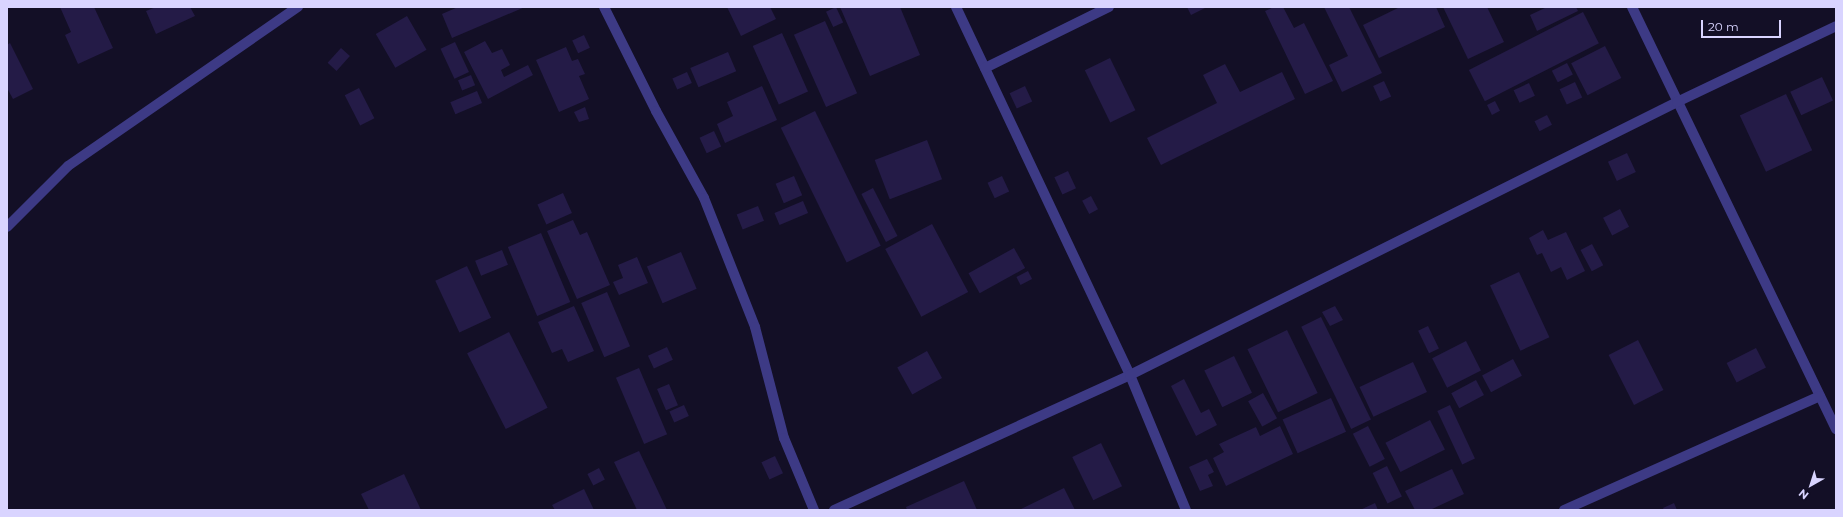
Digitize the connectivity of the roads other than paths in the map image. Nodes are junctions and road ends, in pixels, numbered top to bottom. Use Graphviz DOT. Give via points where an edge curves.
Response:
graph roads {
  1 [pos="298,7"];
  2 [pos="604,7"];
  3 [pos="956,7"];
  4 [pos="1109,7"];
  5 [pos="1632,7"];
  6 [pos="1836,26"];
  7 [pos="985,68"];
  8 [pos="1677,102"];
  9 [pos="7,227"];
  10 [pos="1130,375"];
  11 [pos="1820,396"];
  12 [pos="1836,429"];
  13 [pos="814,510"];
  14 [pos="834,510"];
  15 [pos="1186,510"];
  16 [pos="1564,510"];
  1 -- 9 [label="street" via="68,166"];
  2 -- 13 [label="street" via="656,111 704,198 755,327 784,438"];
  3 -- 7 [label="street"];
  4 -- 7 [label="street"];
  5 -- 8 [label="street"];
  6 -- 8 [label="street"];
  7 -- 10 [label="street"];
  8 -- 10 [label="street"];
  8 -- 11 [label="street"];
  10 -- 14 [label="street"];
  10 -- 15 [label="street"];
  11 -- 12 [label="street"];
  11 -- 16 [label="street"];
}
